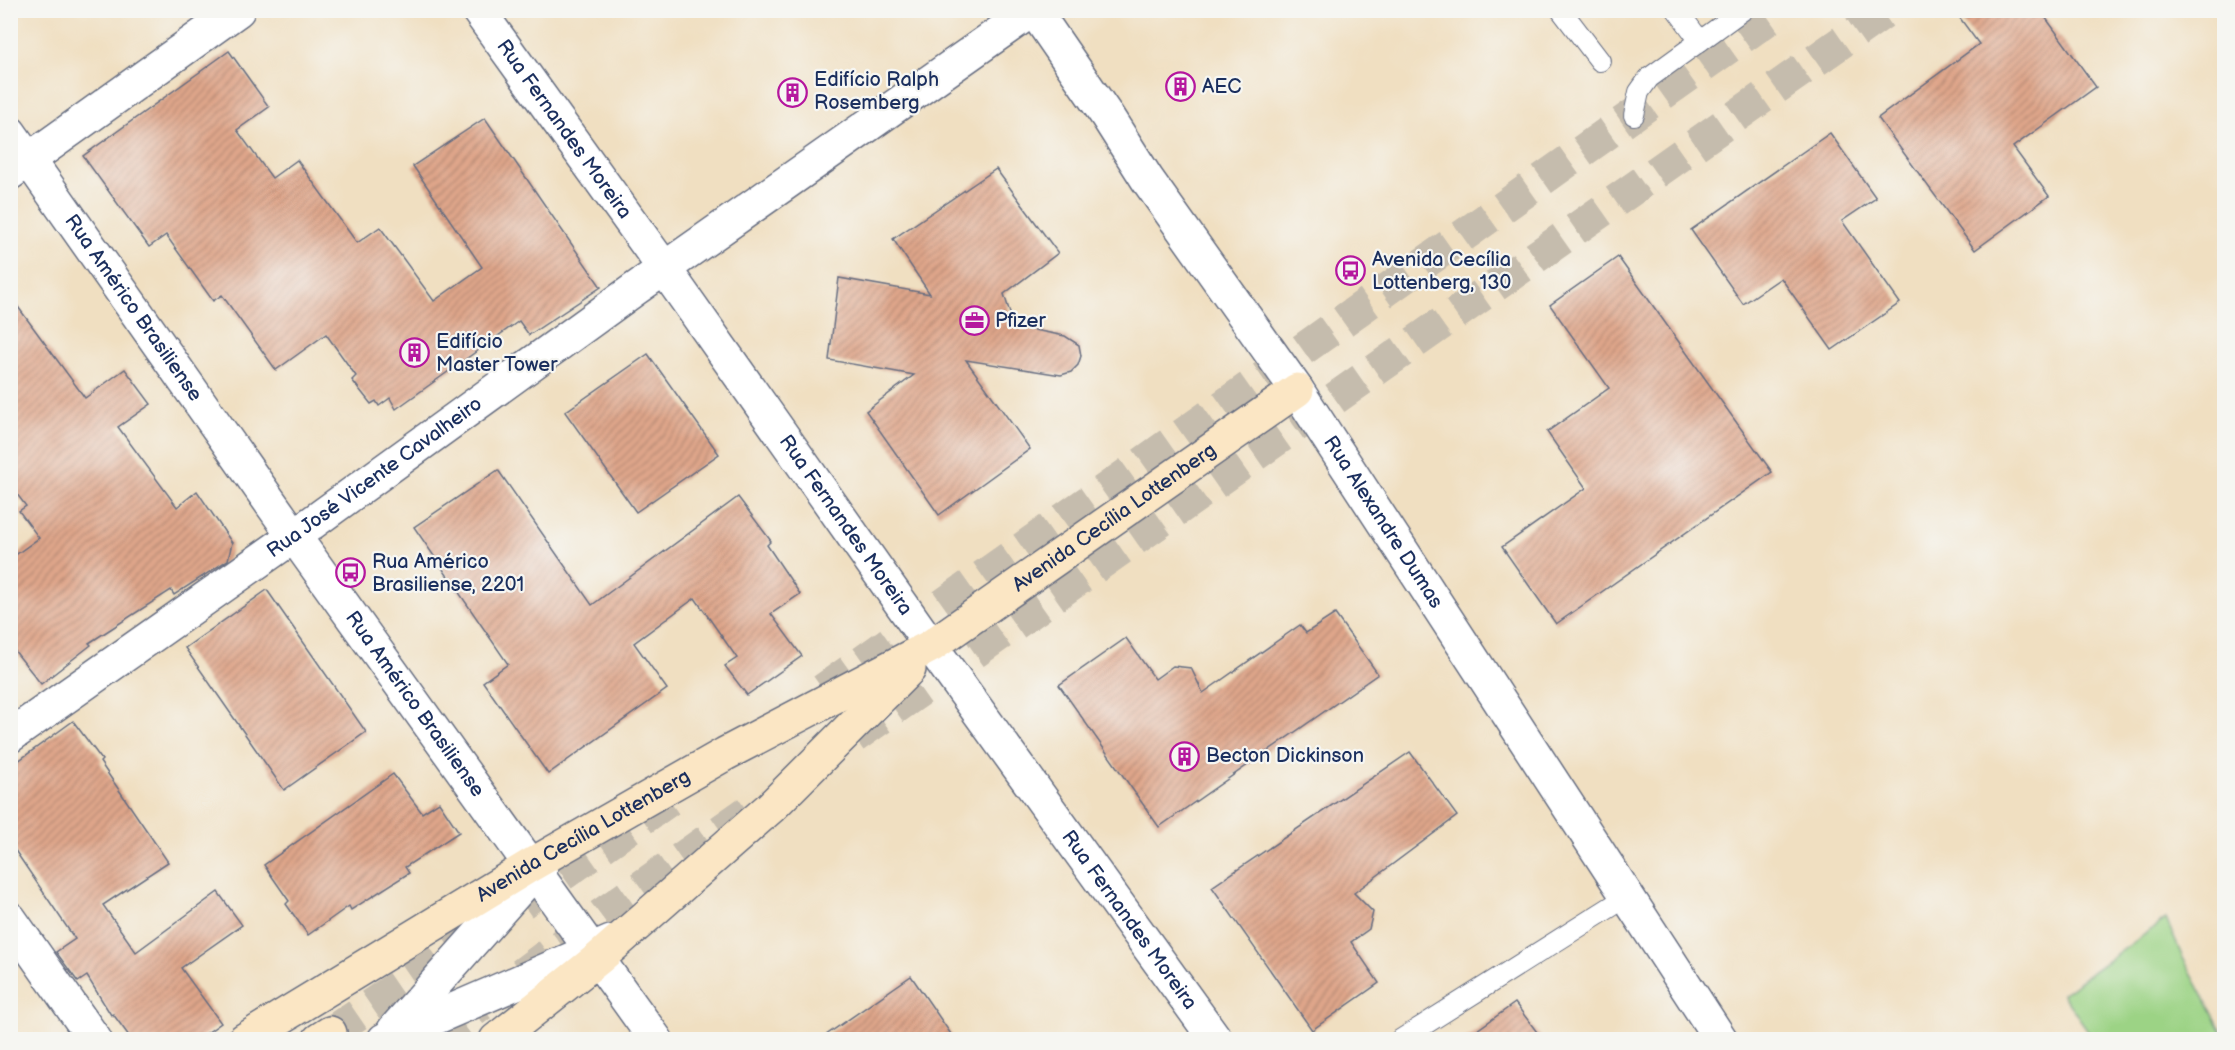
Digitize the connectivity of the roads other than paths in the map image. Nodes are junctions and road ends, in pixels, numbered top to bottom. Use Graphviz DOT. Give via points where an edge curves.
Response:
graph roads {
  1 [pos="238,10"];
  2 [pos="478,10"];
  3 [pos="1033,10"];
  4 [pos="1561,10"];
  5 [pos="1677,10"];
  6 [pos="1743,10"];
  7 [pos="1701,41"];
  8 [pos="1600,61"];
  9 [pos="1634,115"];
  10 [pos="10,133"];
  11 [pos="20,166"];
  12 [pos="664,268"];
  13 [pos="1297,390"];
  14 [pos="294,536"];
  15 [pos="931,646"];
  16 [pos="10,736"];
  17 [pos="539,863"];
  18 [pos="1628,897"];
  19 [pos="10,919"];
  20 [pos="604,948"];
  21 [pos="386,1039"];
  22 [pos="95,1040"];
  23 [pos="244,1040"];
  24 [pos="496,1040"];
  25 [pos="656,1040"];
  26 [pos="1216,1040"];
  27 [pos="1400,1040"];
  28 [pos="1721,1040"];
  1 -- 11 [label="street"];
  2 -- 12 [label="street, Rua Fernandes Moreira"];
  3 -- 12 [label="street, Rua José Vicente Cavalheiro"];
  3 -- 13 [label="street, Rua Alexandre Dumas"];
  4 -- 8 [label="lane"];
  5 -- 7 [label="lane"];
  6 -- 7 [label="lane"];
  7 -- 9 [label="lane" via="1649,78 1639,92"];
  10 -- 11 [label="street, Rua Américo Brasiliense"];
  11 -- 14 [label="street, Rua Américo Brasiliense"];
  12 -- 14 [label="street, Rua José Vicente Cavalheiro"];
  12 -- 15 [label="street, Rua Fernandes Moreira"];
  13 -- 15 [label="main road, Avenida Cecília Lottenberg"];
  13 -- 18 [label="street, Rua Alexandre Dumas"];
  14 -- 16 [label="street, Rua José Vicente Cavalheiro"];
  14 -- 17 [label="street, Rua Américo Brasiliense"];
  15 -- 17 [label="main road, Avenida Cecília Lottenberg" via="725,754"];
  15 -- 20 [label="main road, Avenida Cecília Lottenberg" via="771,807"];
  15 -- 26 [label="street, Rua Fernandes Moreira"];
  17 -- 20 [label="street, Rua Américo Brasiliense"];
  17 -- 21 [label="street"];
  17 -- 23 [label="main road, Avenida Cecília Lottenberg"];
  18 -- 27 [label="lane"];
  18 -- 28 [label="street, Rua Alexandre Dumas"];
  19 -- 22 [label="street"];
  20 -- 21 [label="street"];
  20 -- 24 [label="main road, Avenida Cecília Lottenberg"];
  20 -- 25 [label="street, Rua Américo Brasiliense"];
}
